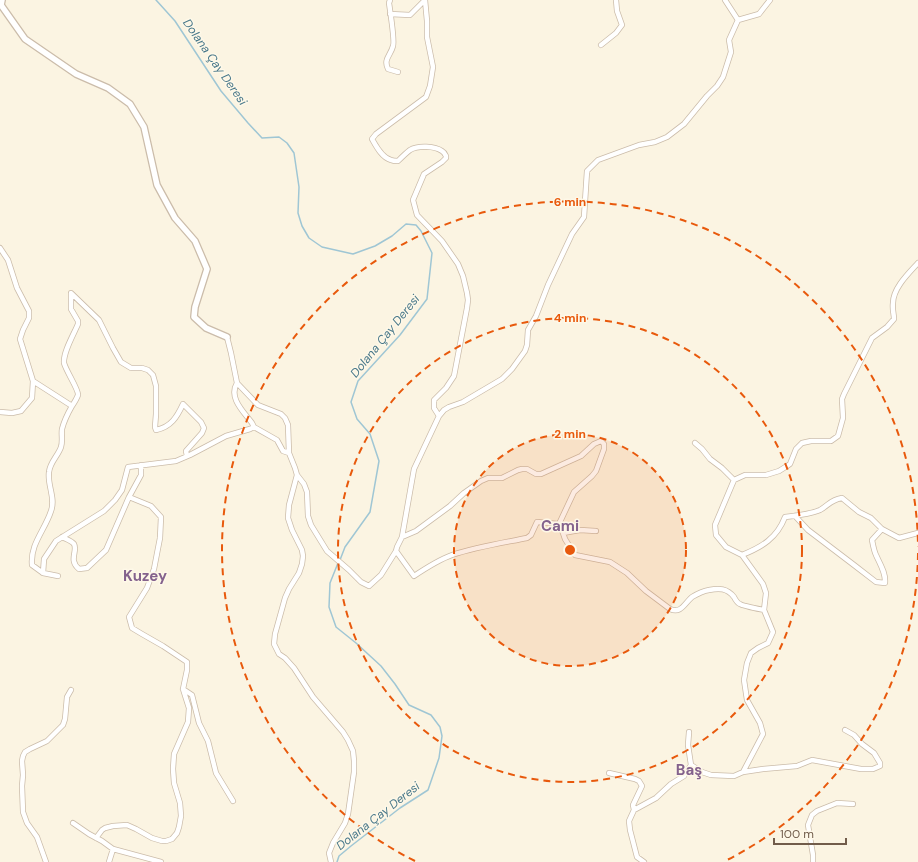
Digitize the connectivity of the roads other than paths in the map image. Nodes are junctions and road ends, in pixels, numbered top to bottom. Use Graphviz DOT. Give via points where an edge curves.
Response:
graph roads {
  1 [pos="2,0"];
  2 [pos="390,0"];
  3 [pos="616,0"];
  4 [pos="770,0"];
  5 [pos="727,1"];
  6 [pos="390,14"];
  7 [pos="738,20"];
  8 [pos="601,45"];
  9 [pos="398,72"];
  10 [pos="0,248"];
  11 [pos="918,263"];
  12 [pos="227,337"];
  13 [pos="33,381"];
  14 [pos="237,383"];
  15 [pos="72,406"];
  16 [pos="0,412"];
  17 [pos="439,416"];
  18 [pos="254,427"];
  19 [pos="695,443"];
  20 [pos="289,453"];
  21 [pos="187,456"];
  22 [pos="141,465"];
  23 [pos="297,475"];
  24 [pos="734,480"];
  25 [pos="129,497"];
  26 [pos="795,516"];
  27 [pos="559,524"];
  28 [pos="882,529"];
  29 [pos="596,531"];
  30 [pos="563,533"];
  31 [pos="918,533"];
  32 [pos="62,537"];
  33 [pos="402,537"];
  34 [pos="396,551"];
  35 [pos="742,555"];
  36 [pos="43,573"];
  37 [pos="58,576"];
  38 [pos="764,610"];
  39 [pos="183,689"];
  40 [pos="71,690"];
  41 [pos="845,730"];
  42 [pos="689,732"];
  43 [pos="692,765"];
  44 [pos="743,772"];
  45 [pos="609,773"];
  46 [pos="233,801"];
  47 [pos="853,804"];
  48 [pos="634,810"];
  49 [pos="73,823"];
  50 [pos="96,838"];
  51 [pos="113,849"];
  52 [pos="144,860"];
  53 [pos="46,862"];
  54 [pos="109,862"];
  55 [pos="161,862"];
  56 [pos="331,862"];
  57 [pos="644,862"];
  58 [pos="813,862"];
  1 -- 12 [label="street" via="2,4 25,39 76,74 108,88 130,104 144,127 156,185 175,218 195,241 207,269 194,317 206,328"];
  2 -- 6 [label="street"];
  3 -- 8 [label="street" via="622,25"];
  4 -- 7 [label="street" via="760,14"];
  5 -- 7 [label="street"];
  6 -- 9 [label="street" via="394,46 386,64 388,69"];
  6 -- 17 [label="street" via="410,15 424,0 427,38 433,68 426,97 372,139 384,156 391,160 398,161 411,150 423,146 442,151 446,156 442,162 424,174 413,200 417,215 442,241 458,264 468,300 454,376 434,400 434,408"];
  7 -- 17 [label="street" via="729,40 731,52 723,77 684,124 667,137 598,160 587,171 584,217 572,234 528,330 527,345 512,369 502,379 463,402 449,407"];
  10 -- 13 [label="street" via="8,260 17,288 29,311 29,318 20,339"];
  11 -- 24 [label="street" via="902,281 895,295 892,303 894,319 872,338 844,394 843,418 838,436 831,441 811,440 802,443 796,449 790,464 779,471 766,475 745,475"];
  12 -- 14 [label="street"];
  13 -- 15 [label="street"];
  13 -- 16 [label="street" via="32,398 21,411"];
  14 -- 18 [label="street" via="234,396 236,402"];
  14 -- 20 [label="street" via="258,405 285,418 288,425"];
  15 -- 21 [label="street" via="78,395 64,362 78,324 71,309 71,293 99,320 121,362 131,368 148,370 154,375 156,430 172,421 183,404 201,422 204,428 202,433 186,451"];
  15 -- 36 [label="street" via="62,428 61,447 49,471 52,510 31,557 32,565"];
  17 -- 33 [label="street" via="414,469"];
  18 -- 20 [label="street" via="277,440 284,451"];
  18 -- 21 [label="street" via="226,436"];
  19 -- 24 [label="street"];
  20 -- 23 [label="street"];
  21 -- 22 [label="street" via="176,461"];
  22 -- 25 [label="street" via="140,475"];
  22 -- 32 [label="street" via="128,467 122,490 104,511"];
  23 -- 34 [label="street" via="307,492 310,525 327,551 361,582 369,586 381,575"];
  23 -- 56 [label="street" via="288,518 302,550 302,564 285,598 274,644 279,654 294,668 313,697 343,732 353,751 354,772 348,814 329,853"];
  24 -- 35 [label="street" via="715,525 716,534 726,547"];
  25 -- 32 [label="street" via="106,550 87,568 79,569 76,566 75,546"];
  25 -- 39 [label="street" via="151,506 161,517 154,569 147,588 129,617 132,628 187,662"];
  26 -- 28 [label="street" via="820,510 835,499 842,498"];
  26 -- 28 [label="street" via="808,530 876,582 885,583 884,571 872,540"];
  26 -- 35 [label="street" via="785,517 774,536 759,548"];
  27 -- 30 [label="street"];
  27 -- 33 [label="street" via="574,492 596,471 604,449 601,441 581,456 541,474 522,469 502,478 481,481 416,531"];
  27 -- 34 [label="street" via="537,522 527,538 452,555 414,576"];
  28 -- 31 [label="street" via="899,538"];
  29 -- 30 [label="street"];
  30 -- 38 [label="street" via="575,555 610,562 670,609 676,611 700,593 722,588 740,604"];
  32 -- 36 [label="street" via="56,541 44,559"];
  33 -- 34 [label="street"];
  35 -- 38 [label="street" via="763,584 766,593"];
  36 -- 37 [label="street"];
  38 -- 44 [label="street" via="772,632 768,643 751,653 744,680 747,700 763,734"];
  39 -- 46 [label="street" via="192,695 216,773"];
  39 -- 50 [label="street" via="189,708 188,722 174,754 174,782 181,816 177,833 172,839 162,841 127,825 105,828"];
  40 -- 53 [label="street" via="67,697 66,719 63,724 47,741 25,752 22,761 23,812 37,837"];
  41 -- 44 [label="street" via="874,753 880,766 861,769 812,760 797,766"];
  42 -- 43 [label="street" via="688,745"];
  43 -- 44 [label="street" via="711,775 734,776"];
  43 -- 48 [label="street" via="684,776 656,798"];
  45 -- 48 [label="street" via="640,782 642,786 633,805"];
  47 -- 58 [label="street" via="837,803 812,815 808,825"];
  48 -- 57 [label="street" via="629,822 630,830 637,857"];
  49 -- 50 [label="street"];
  50 -- 51 [label="street"];
  51 -- 52 [label="street"];
  51 -- 54 [label="street"];
  52 -- 55 [label="street"];
}
